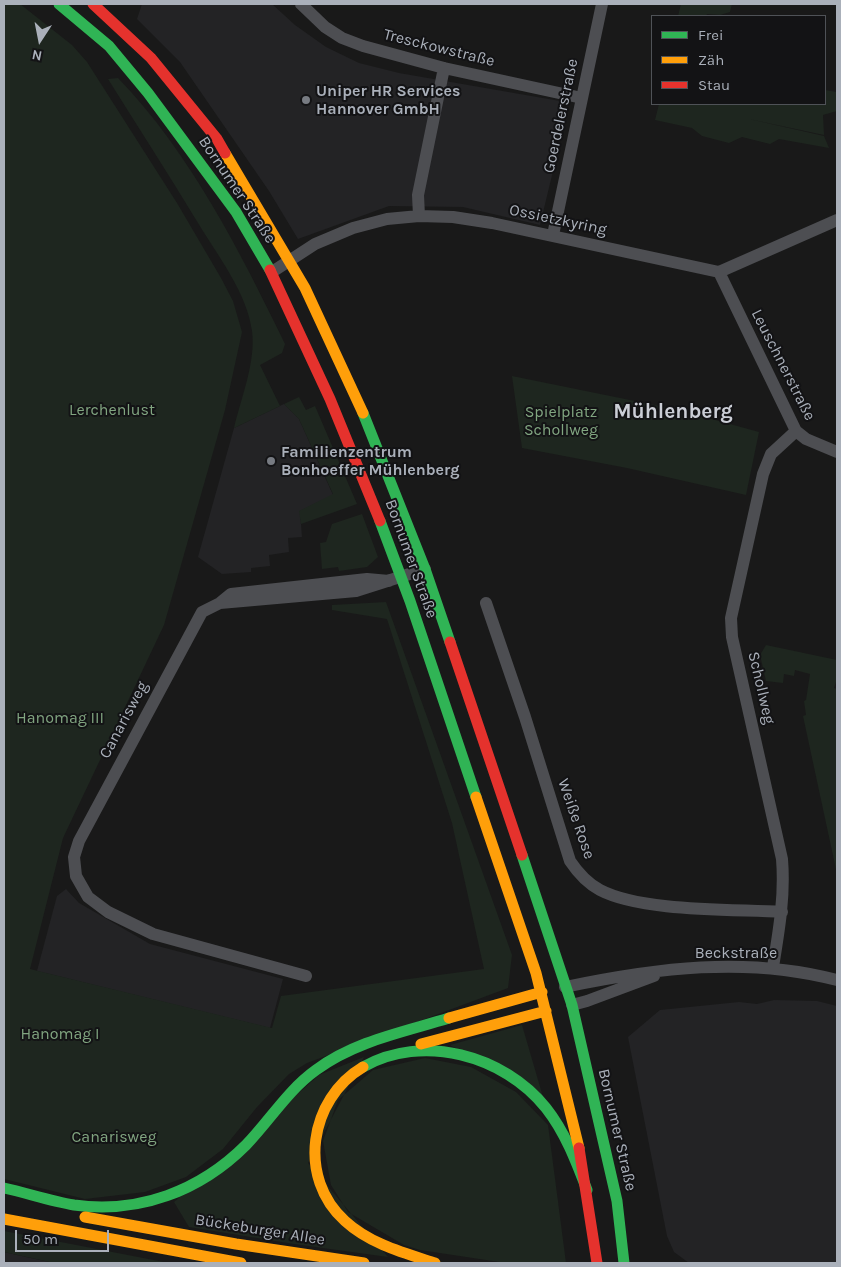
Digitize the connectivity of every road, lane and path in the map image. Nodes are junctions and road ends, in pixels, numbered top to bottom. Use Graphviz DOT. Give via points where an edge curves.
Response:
graph roads {
  1 [pos="59,4"];
  2 [pos="93,4"];
  3 [pos="301,4"];
  4 [pos="602,4"];
  5 [pos="444,68"];
  6 [pos="582,98"];
  7 [pos="419,216"];
  8 [pos="837,220"];
  9 [pos="553,235"];
  10 [pos="289,262"];
  11 [pos="272,272"];
  12 [pos="719,272"];
  13 [pos="796,430"];
  14 [pos="837,452"];
  15 [pos="425,569"];
  16 [pos="395,579"];
  17 [pos="486,603"];
  18 [pos="782,912"];
  19 [pos="773,967"];
  20 [pos="665,972"];
  21 [pos="306,976"];
  22 [pos="837,980"];
  23 [pos="566,987"];
  24 [pos="542,992"];
  25 [pos="559,1008"];
  26 [pos="381,1056"];
  27 [pos="4,1188"];
  28 [pos="587,1190"];
  29 [pos="4,1200"];
  30 [pos="4,1219"];
  31 [pos="241,1263"];
  32 [pos="364,1263"];
  33 [pos="435,1263"];
  34 [pos="597,1263"];
  35 [pos="624,1263"];
  1 -- 11 [label="main road, Bornumer Straße" via="109,46 148,93 236,212"];
  2 -- 10 [label="main road, Bornumer Straße" via="151,58 211,132 256,202"];
  3 -- 5 [label="street, Tresckowstraße" via="342,38"];
  4 -- 6 [label="street, Goerdelerstraße"];
  5 -- 6 [label="street, Tresckowstraße"];
  5 -- 7 [label="street" via="418,195"];
  6 -- 9 [label="street, Goerdelerstraße"];
  7 -- 9 [label="street, Ossietzkyring" via="473,220"];
  7 -- 10 [label="street, Ossietzkyring" via="387,219 353,228 315,244"];
  8 -- 12 [label="street"];
  9 -- 12 [label="street, Ossietzkyring"];
  10 -- 11 [label="street, Ossietzkyring"];
  10 -- 15 [label="main road, Bornumer Straße" via="348,377"];
  11 -- 16 [label="main road, Bornumer Straße" via="364,478"];
  12 -- 13 [label="street, Leuschnerstraße"];
  13 -- 14 [label="street, Leuschnerstraße" via="806,439"];
  13 -- 18 [label="street, Schollweg" via="771,454 762,474 731,618 732,637 782,859"];
  15 -- 16 [label="street, Canarisweg"];
  15 -- 23 [label="main road, Bornumer Straße"];
  16 -- 21 [label="street, Canarisweg" via="347,592 220,603 202,612 114,774 74,857 76,876 88,897 108,912 153,934"];
  16 -- 24 [label="main road, Bornumer Straße"];
  17 -- 18 [label="street, Weiße Rose" via="570,861 579,876 600,890 639,901 679,907"];
  18 -- 19 [label="street, Schollweg"];
  19 -- 20 [label="street, Beckstraße" via="706,967"];
  19 -- 22 [label="street, Beckstraße"];
  20 -- 23 [label="street, Beckstraße" via="624,974"];
  20 -- 25 [label="street, Beckstraße"];
  23 -- 24 [label="main road"];
  23 -- 25 [label="main road, Bornumer Straße"];
  24 -- 25 [label="main road, Bornumer Straße"];
  24 -- 27 [label="main road" via="397,1033 343,1053 297,1085 230,1161 175,1195 132,1205 77,1205"];
  25 -- 26 [label="main road"];
  25 -- 28 [label="main road, Bornumer Straße" via="571,1108"];
  25 -- 35 [label="main road, Bornumer Straße" via="617,1201"];
  26 -- 28 [label="main road" via="443,1050 479,1060 507,1073 524,1085 553,1118 574,1155"];
  26 -- 33 [label="main road" via="343,1080 327,1101 316,1134 314,1153 317,1171 331,1205 352,1226 397,1251"];
  28 -- 34 [label="main road, Bornumer Straße"];
  29 -- 32 [label="main road, Bückeburger Allee" via="236,1244"];
  30 -- 31 [label="main road"];
}
